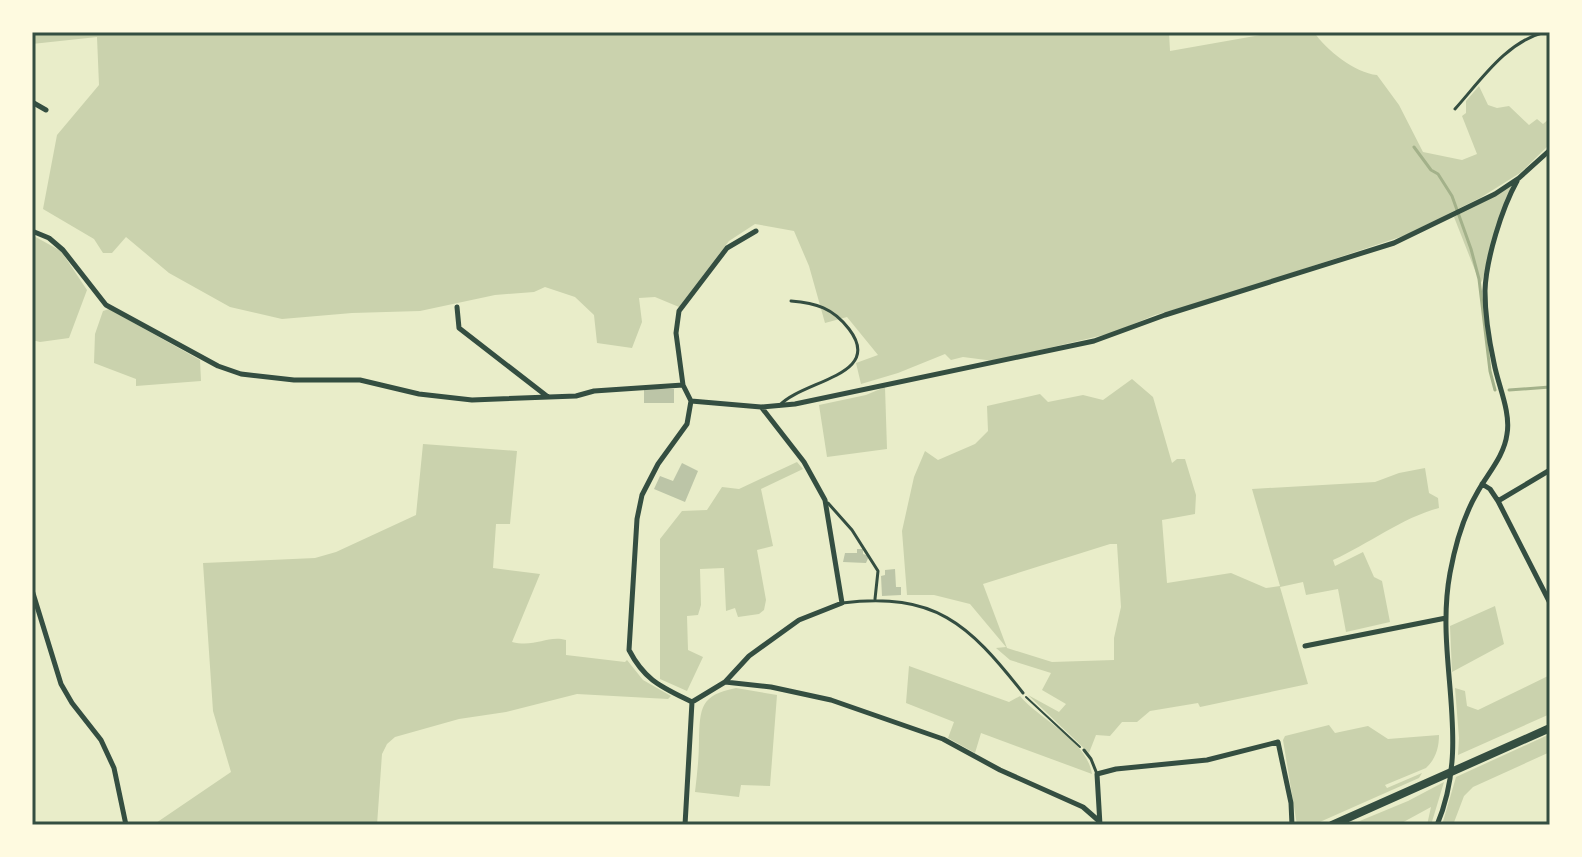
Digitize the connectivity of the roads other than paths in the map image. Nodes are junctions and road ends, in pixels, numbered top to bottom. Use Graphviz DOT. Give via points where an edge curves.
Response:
graph roads {
  1 [pos="1545,32"];
  2 [pos="32,102"];
  3 [pos="1455,109"];
  4 [pos="46,110"];
  5 [pos="1550,150"];
  6 [pos="1519,178"];
  7 [pos="32,231"];
  8 [pos="756,231"];
  9 [pos="791,301"];
  10 [pos="457,307"];
  11 [pos="683,385"];
  12 [pos="549,397"];
  13 [pos="691,401"];
  14 [pos="779,406"];
  15 [pos="761,407"];
  16 [pos="1550,470"];
  17 [pos="1482,484"];
  18 [pos="825,500"];
  19 [pos="1498,501"];
  20 [pos="32,590"];
  21 [pos="875,599"];
  22 [pos="842,603"];
  23 [pos="1550,603"];
  24 [pos="1446,618"];
  25 [pos="1305,646"];
  26 [pos="725,682"];
  27 [pos="1023,693"];
  28 [pos="692,702"];
  29 [pos="1550,728"];
  30 [pos="1084,750"];
  31 [pos="1097,774"];
  32 [pos="1100,823"];
  33 [pos="126,825"];
  34 [pos="685,825"];
  35 [pos="1292,825"];
  36 [pos="1332,825"];
  37 [pos="1437,825"];
  1 -- 3 [label="lane" via="1505,54"];
  2 -- 4 [label="street"];
  5 -- 6 [label="street"];
  6 -- 14 [label="street" via="1394,243 1094,341"];
  6 -- 17 [label="street" via="1508,197 1485,288 1507,424 1502,452"];
  7 -- 12 [label="street" via="63,250 106,305 241,374 360,380 472,400"];
  8 -- 11 [label="street" via="727,248 679,311 676,333"];
  9 -- 14 [label="lane" via="816,303 837,315 854,336 857,356 846,371 797,391"];
  10 -- 12 [label="street" via="459,328"];
  11 -- 12 [label="street"];
  11 -- 13 [label="street"];
  13 -- 15 [label="street"];
  13 -- 28 [label="street" via="687,424 642,495 629,650 652,682"];
  14 -- 15 [label="street"];
  15 -- 18 [label="street" via="804,462"];
  16 -- 19 [label="street"];
  17 -- 19 [label="street"];
  17 -- 24 [label="street" via="1458,542"];
  18 -- 21 [label="lane" via="878,571"];
  18 -- 22 [label="street"];
  19 -- 23 [label="street"];
  20 -- 33 [label="street" via="61,684 114,768"];
  21 -- 22 [label="lane"];
  21 -- 27 [label="lane" via="924,607 959,624"];
  22 -- 26 [label="street" via="799,620 749,656"];
  24 -- 25 [label="street"];
  24 -- 37 [label="street" via="1455,738 1453,769"];
  26 -- 28 [label="street"];
  26 -- 32 [label="street" via="831,700 943,739 1083,807"];
  28 -- 34 [label="street"];
  29 -- 36 [label="main road"];
  30 -- 31 [label="lane"];
  31 -- 32 [label="street"];
  31 -- 35 [label="street" via="1207,760 1278,742"];
}
